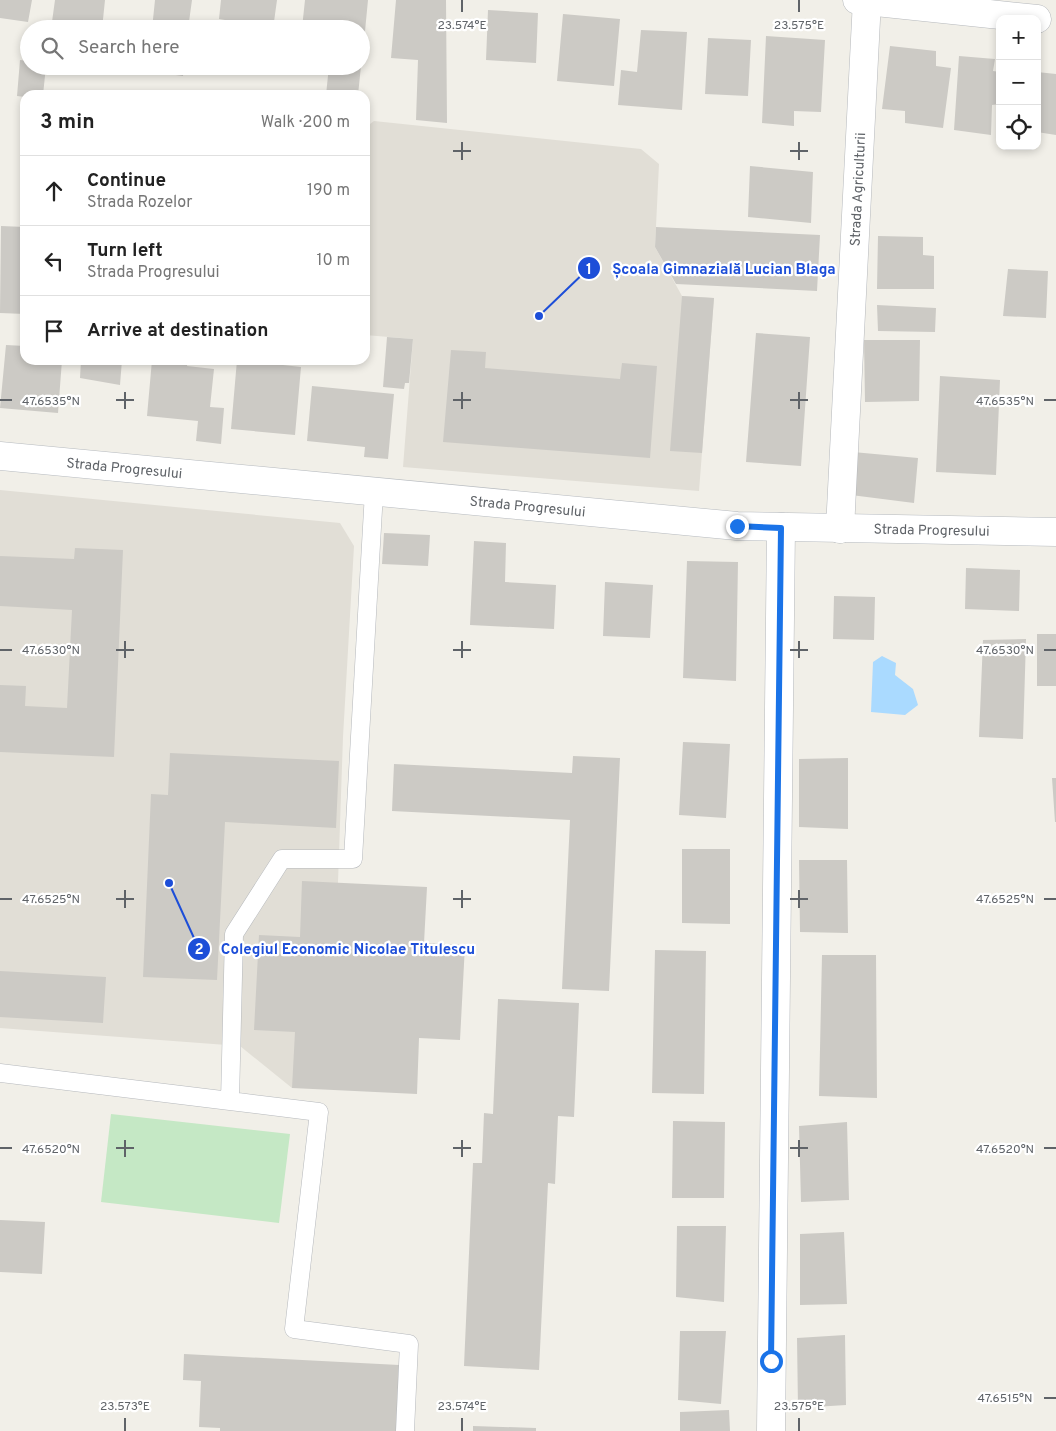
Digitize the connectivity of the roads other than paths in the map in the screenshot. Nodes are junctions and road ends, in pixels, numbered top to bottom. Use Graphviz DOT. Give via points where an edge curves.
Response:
graph roads {
  1 [pos="864,0"];
  2 [pos="1001,15"];
  3 [pos="1041,19"];
  4 [pos="1056,21"];
  5 [pos="0,456"];
  6 [pos="374,492"];
  7 [pos="781,528"];
  8 [pos="840,529"];
  9 [pos="1056,532"];
  10 [pos="0,1073"];
  11 [pos="230,1101"];
  12 [pos="405,1431"];
  13 [pos="771,1431"];
  1 -- 2 [label="street"];
  1 -- 8 [label="street, Strada Agriculturii"];
  3 -- 4 [label="street"];
  5 -- 6 [label="street, Strada Progresului"];
  6 -- 7 [label="street, Strada Progresului"];
  6 -- 11 [label="lane" via="353,859 282,859 234,934"];
  7 -- 8 [label="street, Strada Progresului"];
  7 -- 13 [label="street"];
  8 -- 9 [label="street, Strada Progresului"];
  10 -- 11 [label="lane"];
  11 -- 12 [label="lane" via="319,1112 294,1329 409,1344"];
}
